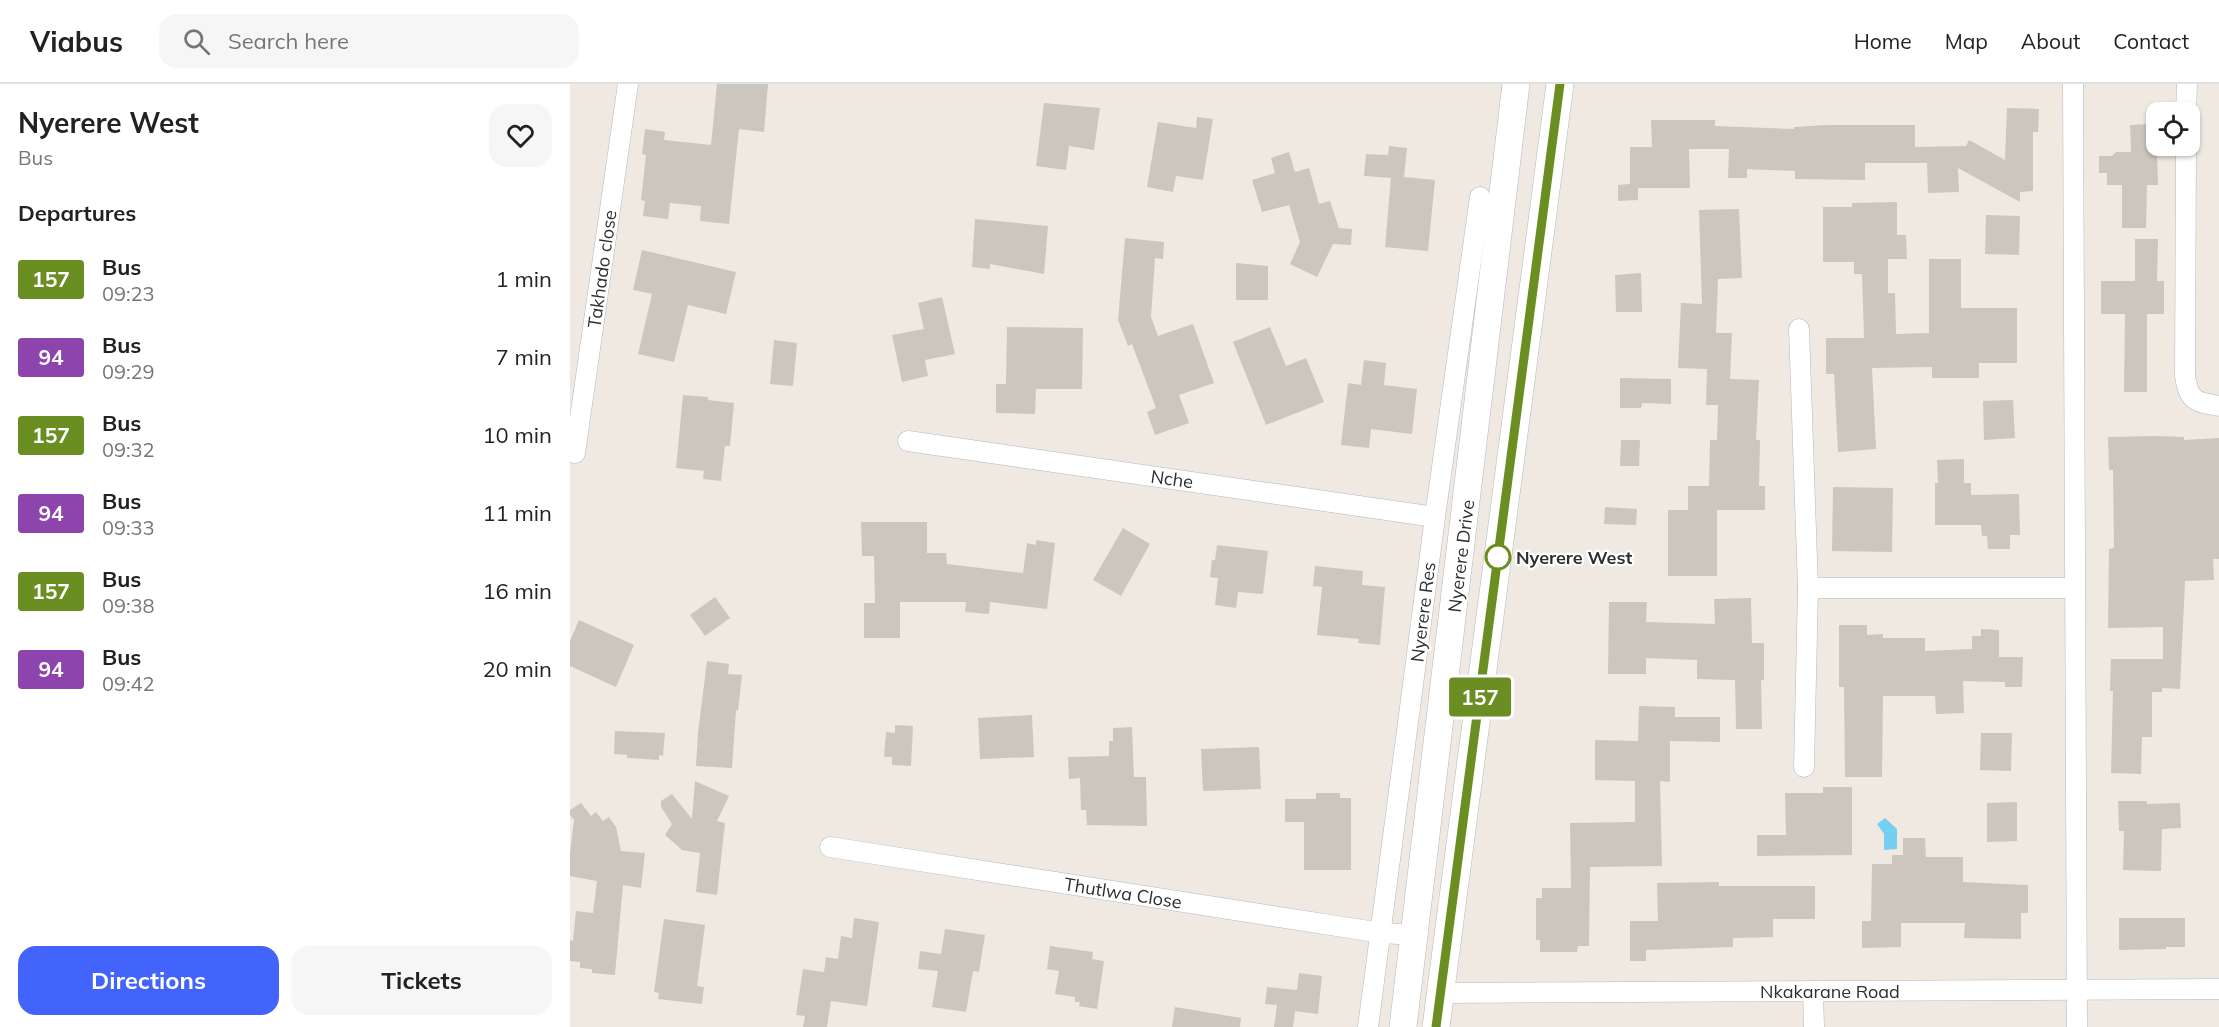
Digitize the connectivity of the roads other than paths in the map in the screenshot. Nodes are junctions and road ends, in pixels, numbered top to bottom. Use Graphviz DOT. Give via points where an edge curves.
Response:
graph roads {
  1 [pos="628,84"];
  2 [pos="1516,84"];
  3 [pos="1560,84"];
  4 [pos="2073,84"];
  5 [pos="2187,84"];
  6 [pos="2186,102"];
  7 [pos="2186,156"];
  8 [pos="1480,197"];
  9 [pos="1799,328"];
  10 [pos="2219,406"];
  11 [pos="908,441"];
  12 [pos="575,453"];
  13 [pos="1435,517"];
  14 [pos="1808,588"];
  15 [pos="2074,588"];
  16 [pos="1804,767"];
  17 [pos="830,847"];
  18 [pos="1382,933"];
  19 [pos="1415,935"];
  20 [pos="2219,989"];
  21 [pos="2076,990"];
  22 [pos="1813,991"];
  23 [pos="1441,993"];
  24 [pos="1368,1027"];
  25 [pos="1403,1027"];
  26 [pos="1436,1027"];
  27 [pos="1814,1027"];
  28 [pos="2077,1027"];
  1 -- 12 [label="street, Takhado close"];
  2 -- 19 [label="main road, Nyerere Drive"];
  3 -- 23 [label="main road, Nyerere Drive"];
  4 -- 15 [label="street"];
  5 -- 6 [label="street"];
  7 -- 10 [label="street" via="2187,392 2193,399"];
  8 -- 13 [label="street, Nyerere Res"];
  9 -- 14 [label="street"];
  11 -- 13 [label="street, Nche"];
  13 -- 18 [label="street, Nyerere Res"];
  14 -- 15 [label="street"];
  14 -- 16 [label="street"];
  15 -- 21 [label="street"];
  17 -- 18 [label="street, Thutlwa Close"];
  18 -- 19 [label="street, Thutlwa Close"];
  18 -- 24 [label="street, Nyerere Res"];
  19 -- 25 [label="main road, Nyerere Drive"];
  20 -- 21 [label="street, Nkakarane Road"];
  21 -- 22 [label="street, Nkakarane Road"];
  21 -- 28 [label="street"];
  22 -- 23 [label="street, Nkakarane Road"];
  22 -- 27 [label="street"];
  23 -- 26 [label="main road, Nyerere Drive"];
}
